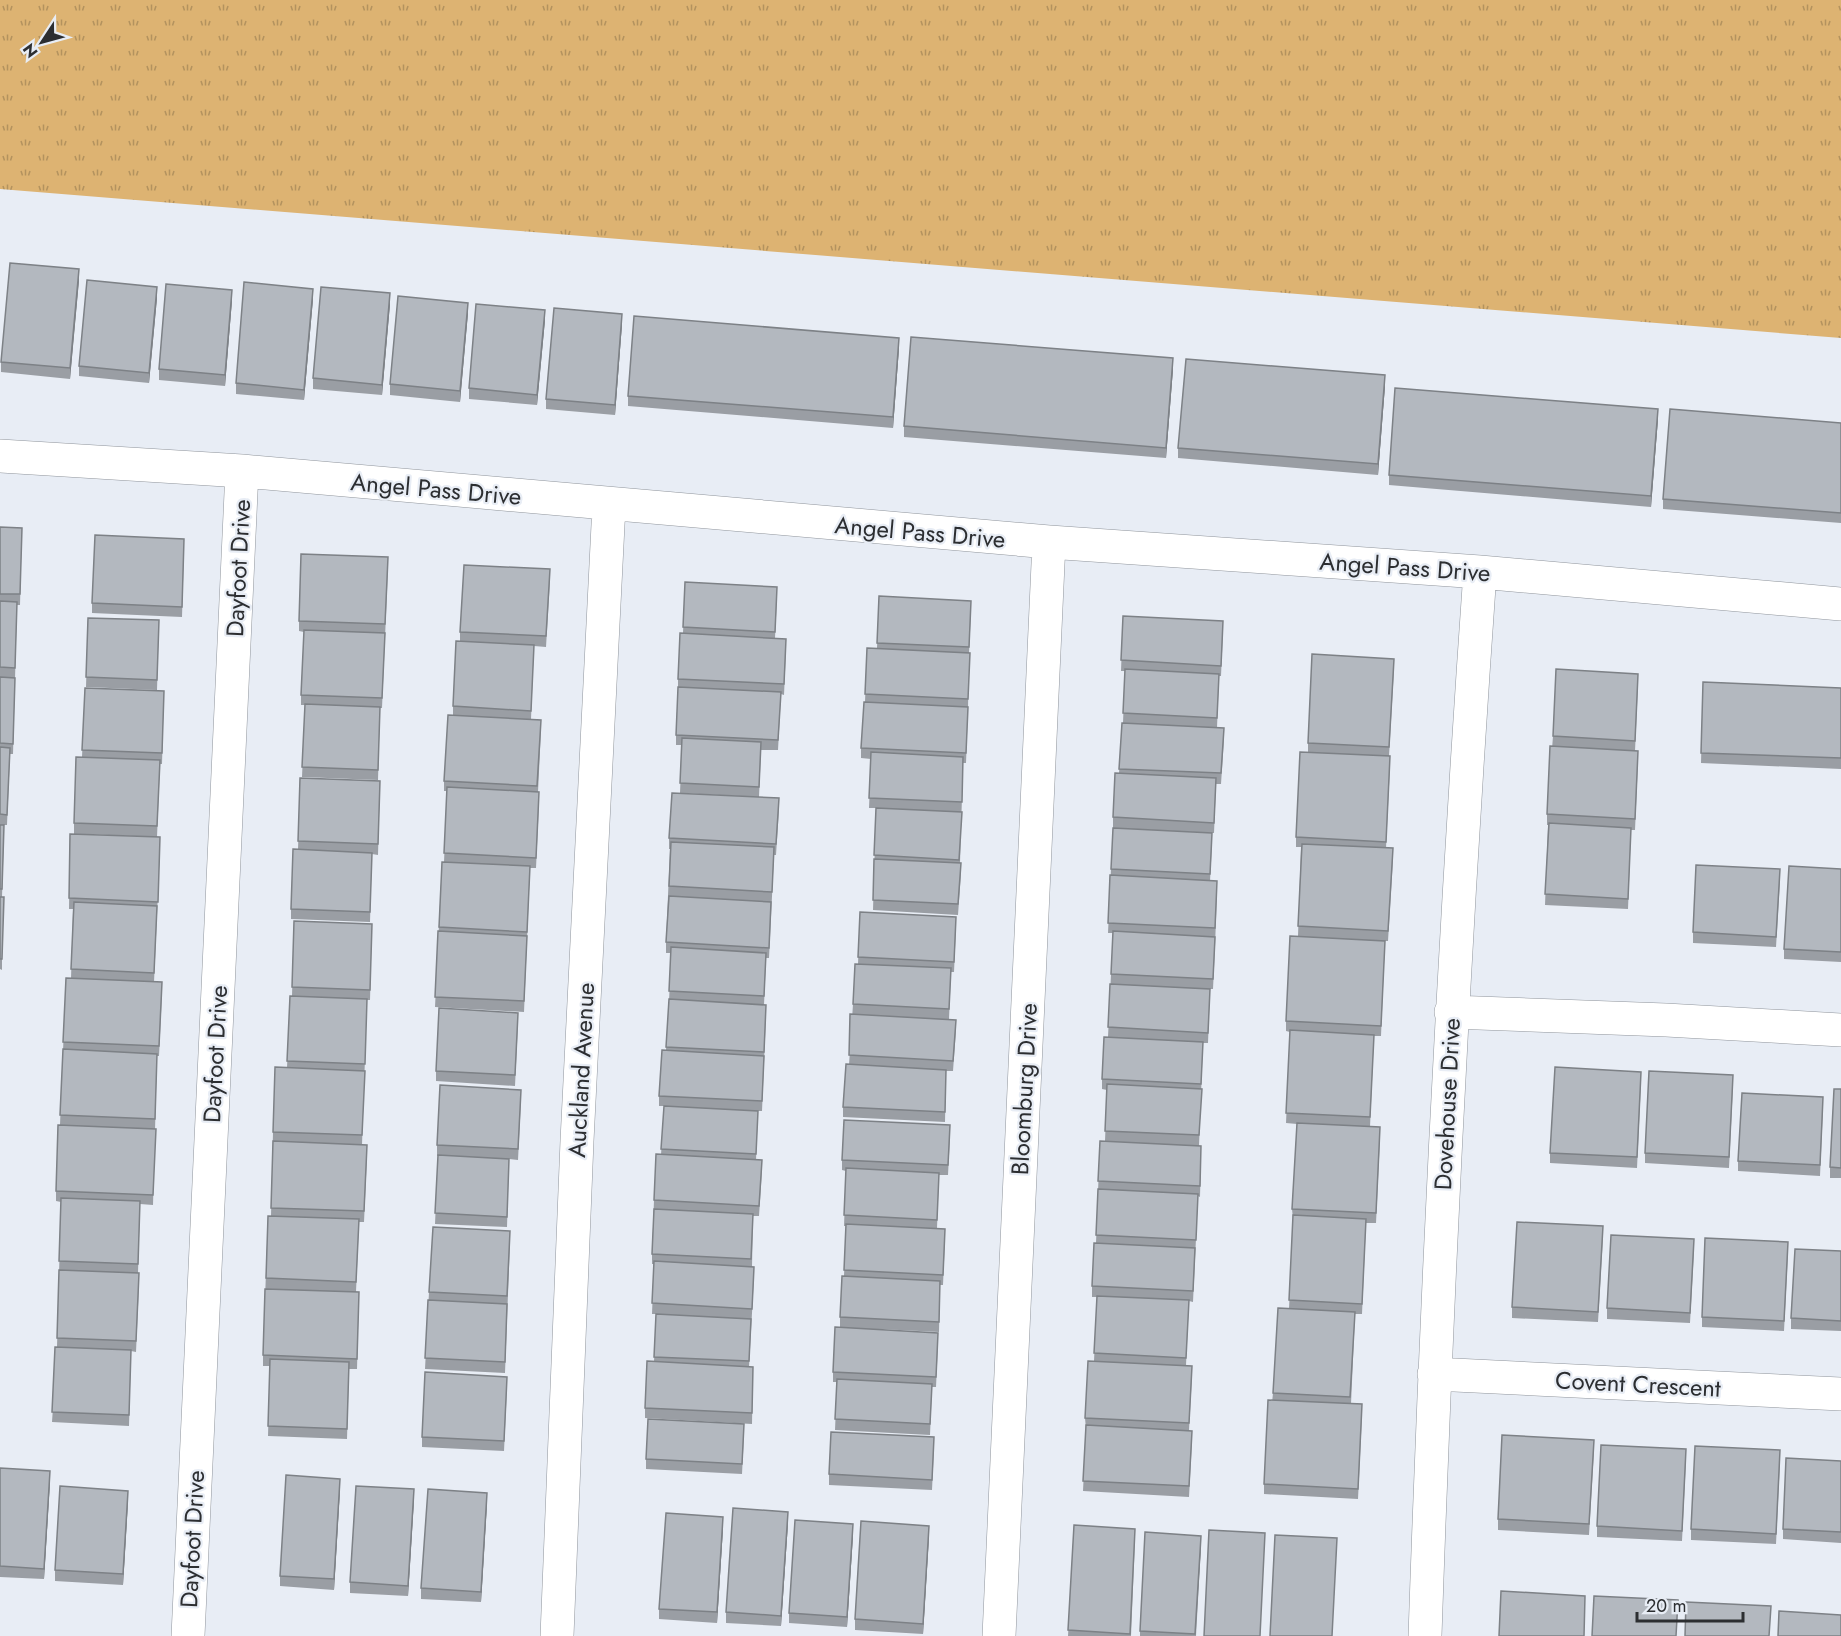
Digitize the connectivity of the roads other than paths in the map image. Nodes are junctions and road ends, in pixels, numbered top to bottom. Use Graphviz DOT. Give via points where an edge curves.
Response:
graph roads {
  1 [pos="0,456"];
  2 [pos="242,471"];
  3 [pos="609,505"];
  4 [pos="1049,543"];
  5 [pos="1480,572"];
  6 [pos="1841,604"];
  7 [pos="1451,1012"];
  8 [pos="1841,1030"];
  9 [pos="1434,1374"];
  10 [pos="1841,1394"];
  11 [pos="188,1636"];
  12 [pos="557,1636"];
  13 [pos="999,1636"];
  14 [pos="1425,1636"];
  1 -- 2 [label="street, Angel Pass Drive"];
  2 -- 3 [label="street, Angel Pass Drive"];
  2 -- 11 [label="street, Dayfoot Drive"];
  3 -- 4 [label="street, Angel Pass Drive"];
  3 -- 12 [label="street, Auckland Avenue" via="576,1153"];
  4 -- 5 [label="street, Angel Pass Drive"];
  4 -- 13 [label="street, Bloomburg Drive"];
  5 -- 6 [label="street, Angel Pass Drive"];
  5 -- 7 [label="street, Dovehouse Drive"];
  7 -- 8 [label="street"];
  7 -- 9 [label="street, Dovehouse Drive"];
  9 -- 10 [label="street, Covent Crescent"];
  9 -- 14 [label="street, Dovehouse Drive"];
}
